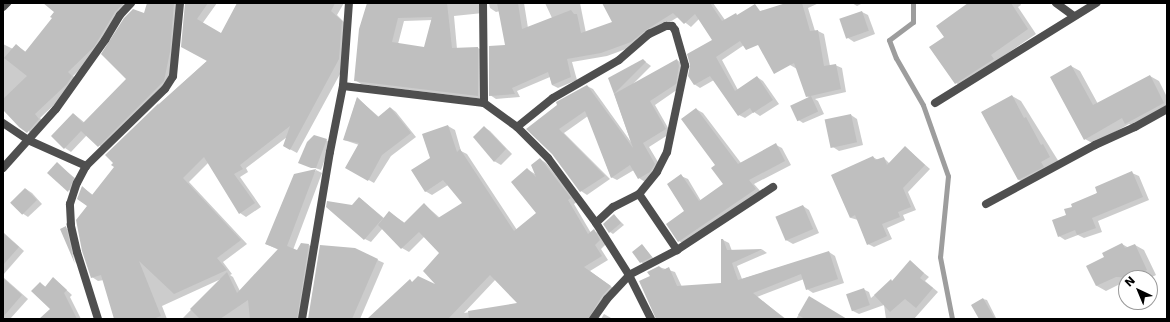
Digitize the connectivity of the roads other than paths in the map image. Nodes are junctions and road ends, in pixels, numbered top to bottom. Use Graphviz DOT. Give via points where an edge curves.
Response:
graph roads {
  1 [pos="7,3"];
  2 [pos="131,3"];
  3 [pos="180,3"];
  4 [pos="349,3"];
  5 [pos="483,3"];
  6 [pos="1056,3"];
  7 [pos="1096,3"];
  8 [pos="3,7"];
  9 [pos="1074,16"];
  10 [pos="343,86"];
  11 [pos="484,103"];
  12 [pos="935,103"];
  13 [pos="1167,109"];
  14 [pos="3,123"];
  15 [pos="517,127"];
  16 [pos="28,140"];
  17 [pos="86,166"];
  18 [pos="3,168"];
  19 [pos="773,187"];
  20 [pos="640,194"];
  21 [pos="986,204"];
  22 [pos="596,222"];
  23 [pos="677,250"];
  24 [pos="629,275"];
  25 [pos="98,319"];
  26 [pos="302,319"];
  27 [pos="593,319"];
  28 [pos="652,319"];
  1 -- 8 [label="street"];
  2 -- 16 [label="street" via="120,15 56,109"];
  3 -- 17 [label="street" via="173,76 165,89"];
  4 -- 10 [label="street"];
  5 -- 11 [label="street"];
  6 -- 9 [label="street"];
  7 -- 9 [label="street"];
  9 -- 12 [label="street"];
  10 -- 11 [label="street"];
  10 -- 26 [label="street"];
  11 -- 15 [label="street"];
  13 -- 21 [label="street" via="1088,148"];
  14 -- 16 [label="street"];
  15 -- 20 [label="street" via="553,98 620,60 649,34 672,26 685,66 667,152 657,172"];
  15 -- 22 [label="street" via="548,158"];
  16 -- 17 [label="street"];
  16 -- 18 [label="street"];
  17 -- 25 [label="street" via="70,204 71,225 76,252"];
  19 -- 23 [label="street"];
  20 -- 22 [label="street" via="613,207"];
  20 -- 23 [label="street"];
  22 -- 24 [label="street"];
  23 -- 24 [label="street"];
  24 -- 27 [label="street"];
  24 -- 28 [label="street"];
}
